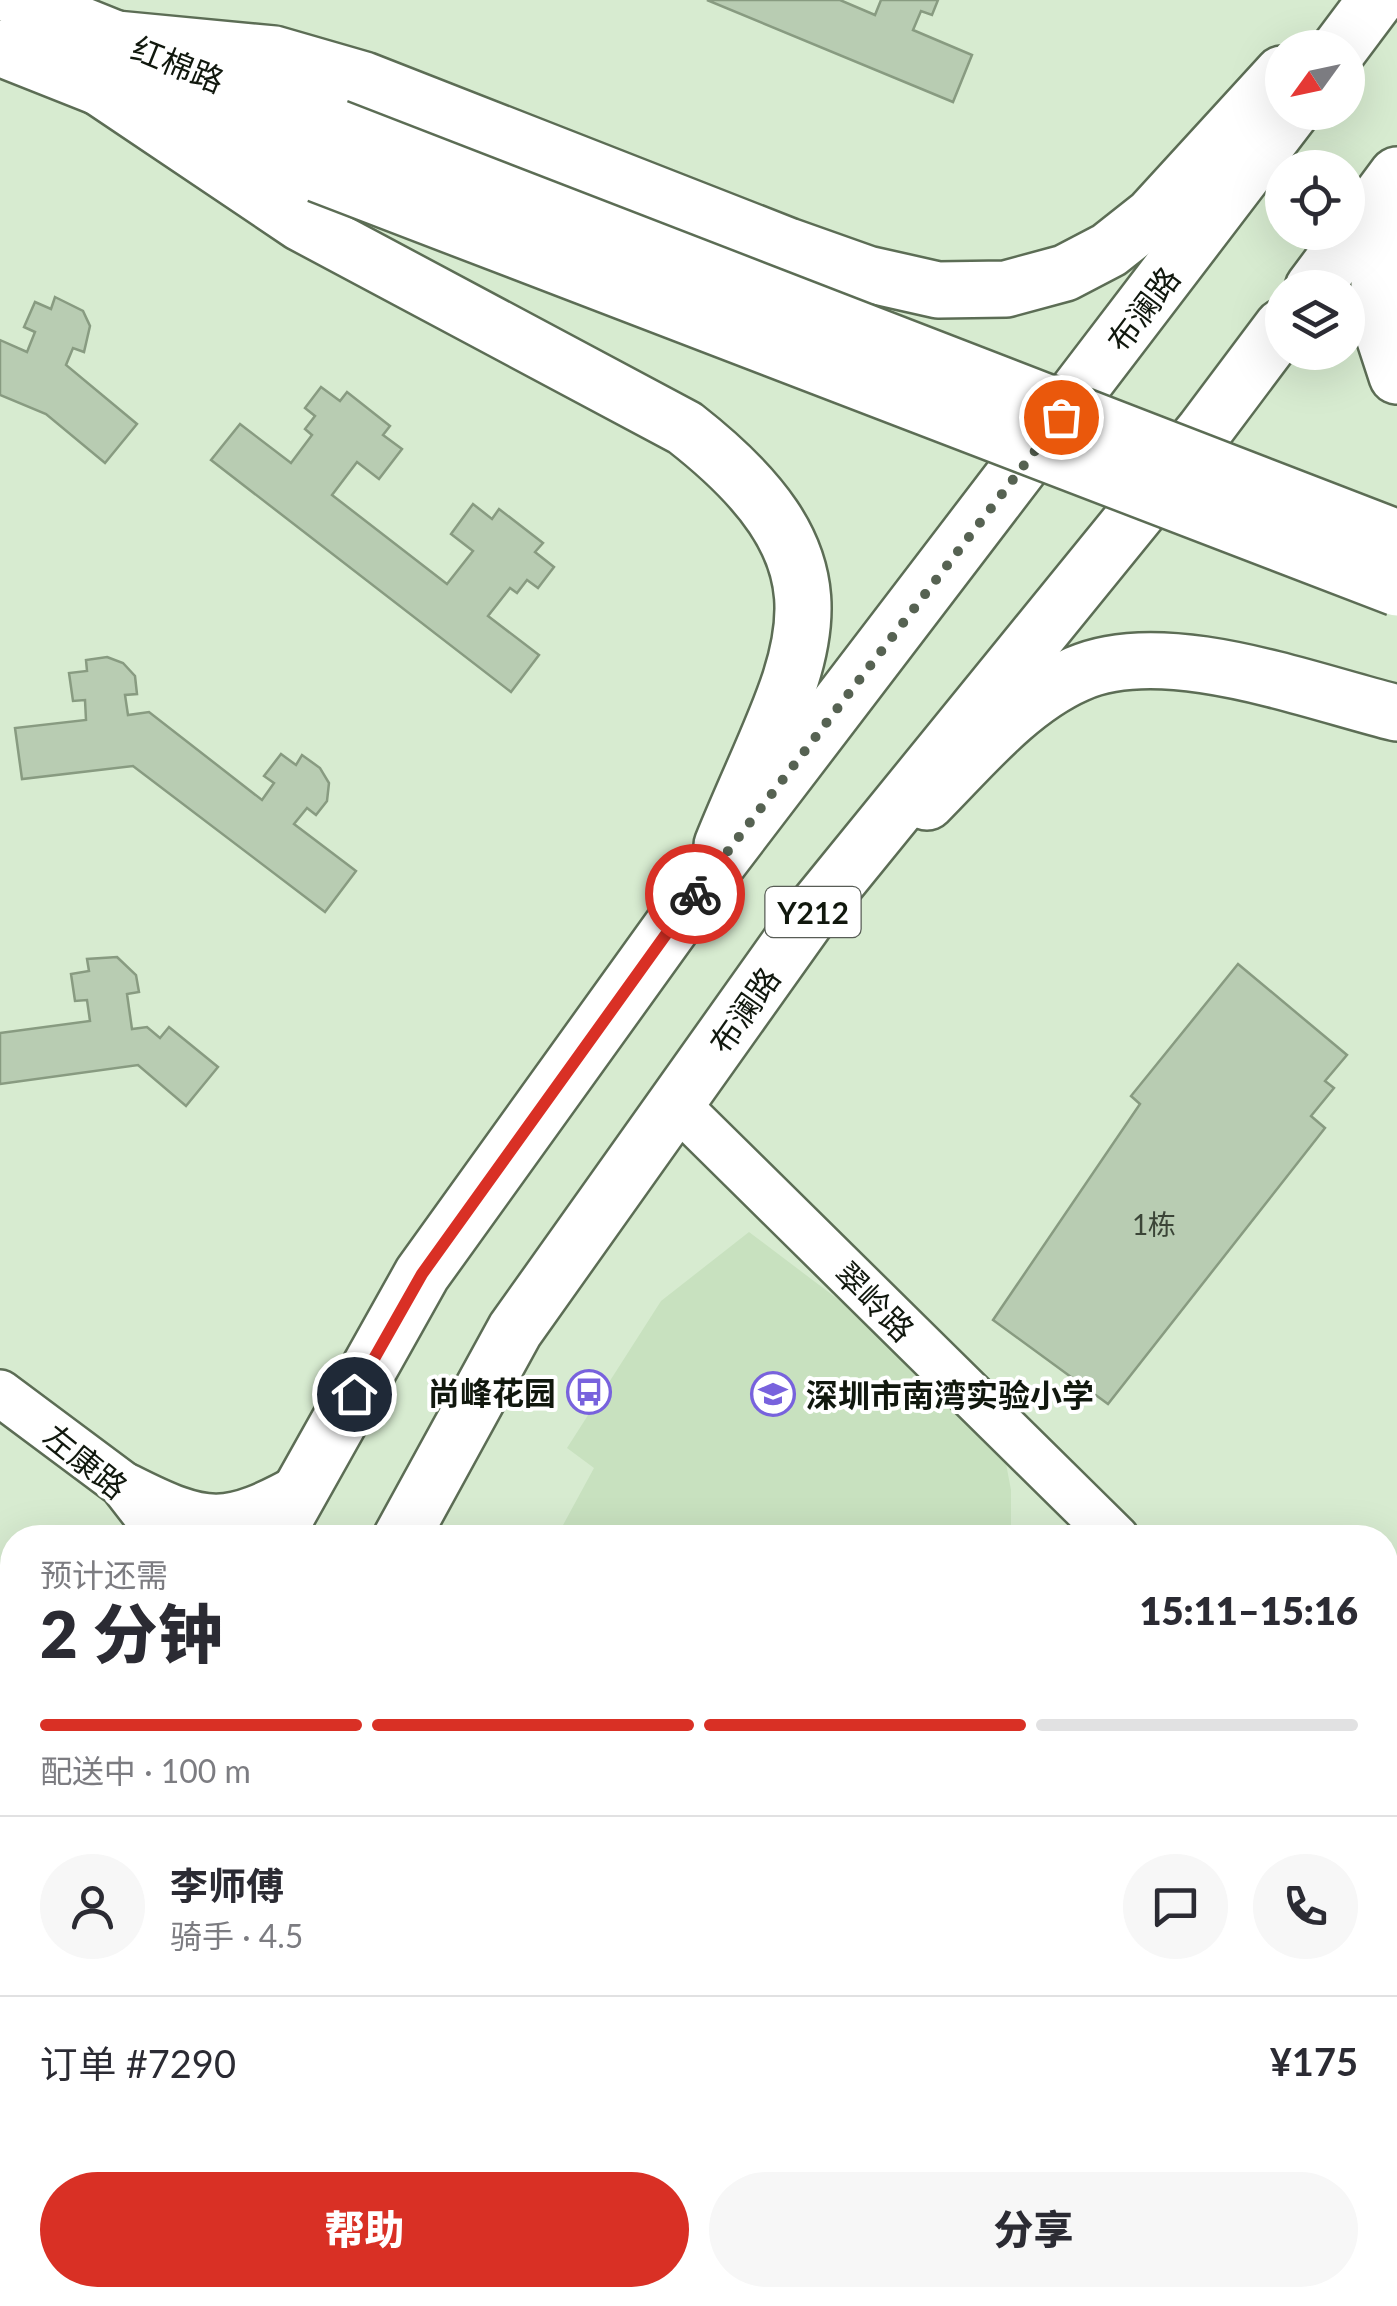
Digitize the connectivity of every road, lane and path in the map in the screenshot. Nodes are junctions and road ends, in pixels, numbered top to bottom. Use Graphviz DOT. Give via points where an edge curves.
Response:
graph roads {
  1 [pos="19,0"];
  2 [pos="1353,0"];
  3 [pos="1376,0"];
  4 [pos="1325,30"];
  5 [pos="1354,30"];
  6 [pos="0,48"];
  7 [pos="107,63"];
  8 [pos="1265,93"];
  9 [pos="1277,130"];
  10 [pos="328,151"];
  11 [pos="1397,175"];
  12 [pos="1397,215"];
  13 [pos="1326,270"];
  14 [pos="1265,350"];
  15 [pos="1397,376"];
  16 [pos="1397,538"];
  17 [pos="1397,588"];
  18 [pos="1397,713"];
  19 [pos="711,872"];
  20 [pos="807,920"];
  21 [pos="678,1106"];
  22 [pos="0,1393"];
  23 [pos="122,1484"];
  24 [pos="304,1485"];
  25 [pos="154,1525"];
  26 [pos="281,1525"];
  27 [pos="408,1525"];
  28 [pos="1103,1525"];
  1 -- 7 [label="main road, 红棉路"];
  2 -- 4 [label="main road"];
  3 -- 5 [label="main road"];
  6 -- 7 [label="main road, 红棉路"];
  7 -- 8 [label="main road" via="274,54 364,80 788,246 938,290 1006,289 1065,273 1109,250 1152,216"];
  7 -- 10 [label="main road, 红棉路"];
  7 -- 19 [label="main road" via="301,222 685,428 731,464 778,518 803,579 801,650"];
  9 -- 19 [label="main road, 布澜路"];
  10 -- 16 [label="main road, bridge"];
  10 -- 17 [label="main road, bridge"];
  11 -- 13 [label="main road"];
  12 -- 15 [label="main road" via="1378,256 1379,321"];
  14 -- 20 [label="main road, 布澜路 / Y212"];
  18 -- 20 [label="main road" via="1190,663 1108,662 1019,711"];
  19 -- 24 [label="main road, 布澜路" via="422,1274"];
  20 -- 21 [label="main road, 布澜路 / Y212"];
  21 -- 27 [label="main road, 布澜路 / Y212" via="515,1330"];
  21 -- 28 [label="street, 翠岭路"];
  22 -- 23 [label="street, 左康路"];
  23 -- 24 [label="street" via="180,1513 214,1520 258,1510"];
  23 -- 25 [label="street, 左康路"];
  24 -- 26 [label="main road, 布澜路"];
}
